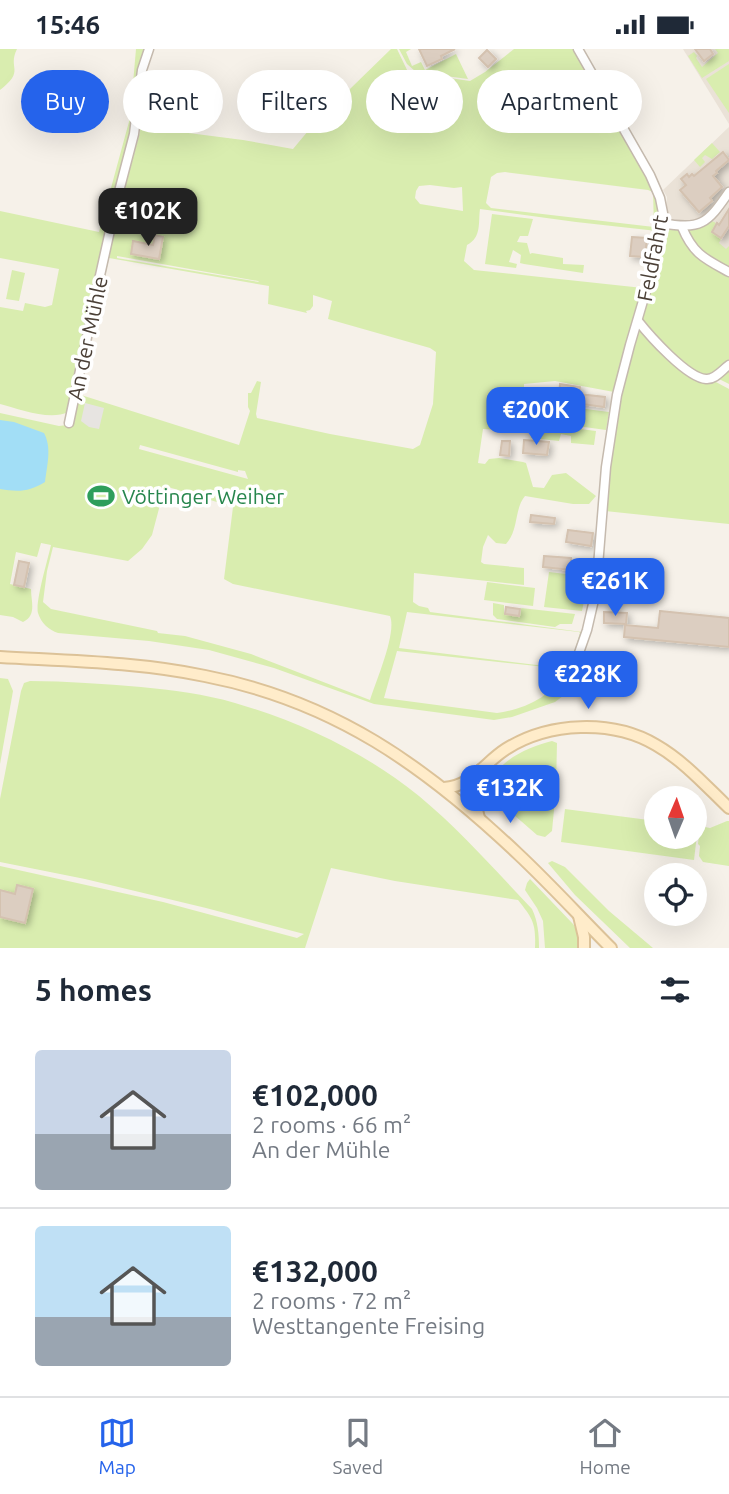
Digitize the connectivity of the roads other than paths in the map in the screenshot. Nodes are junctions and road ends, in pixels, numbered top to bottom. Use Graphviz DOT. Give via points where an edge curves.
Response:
graph roads {
  1 [pos="149,49"];
  2 [pos="578,49"];
  3 [pos="729,193"];
  4 [pos="661,223"];
  5 [pos="682,227"];
  6 [pos="729,272"];
  7 [pos="638,321"];
  8 [pos="729,365"];
  9 [pos="69,423"];
  10 [pos="0,657"];
  11 [pos="573,670"];
  12 [pos="481,769"];
  13 [pos="444,789"];
  14 [pos="729,808"];
  15 [pos="479,818"];
  16 [pos="579,916"];
  17 [pos="584,948"];
  18 [pos="611,948"];
  1 -- 9 [label="street, An der Mühle"];
  2 -- 4 [label="street, Feldfahrt" via="650,175 663,206"];
  3 -- 5 [label="street" via="708,219"];
  4 -- 5 [label="street"];
  4 -- 7 [label="street, Feldfahrt"];
  5 -- 6 [label="street" via="700,256"];
  7 -- 8 [label="street, Feldfahrt" via="665,352 702,379 714,377"];
  7 -- 11 [label="street, Feldfahrt" via="621,379 608,456 596,591"];
  10 -- 13 [label="main road" via="136,665 236,683 340,722 396,753"];
  12 -- 13 [label="main road" via="466,783"];
  12 -- 14 [label="main road" via="510,746 538,734 592,727 620,730 671,755"];
  12 -- 15 [label="main road" via="474,791"];
  13 -- 15 [label="main road"];
  15 -- 16 [label="main road"];
  16 -- 17 [label="main road"];
  16 -- 18 [label="main road"];
}
